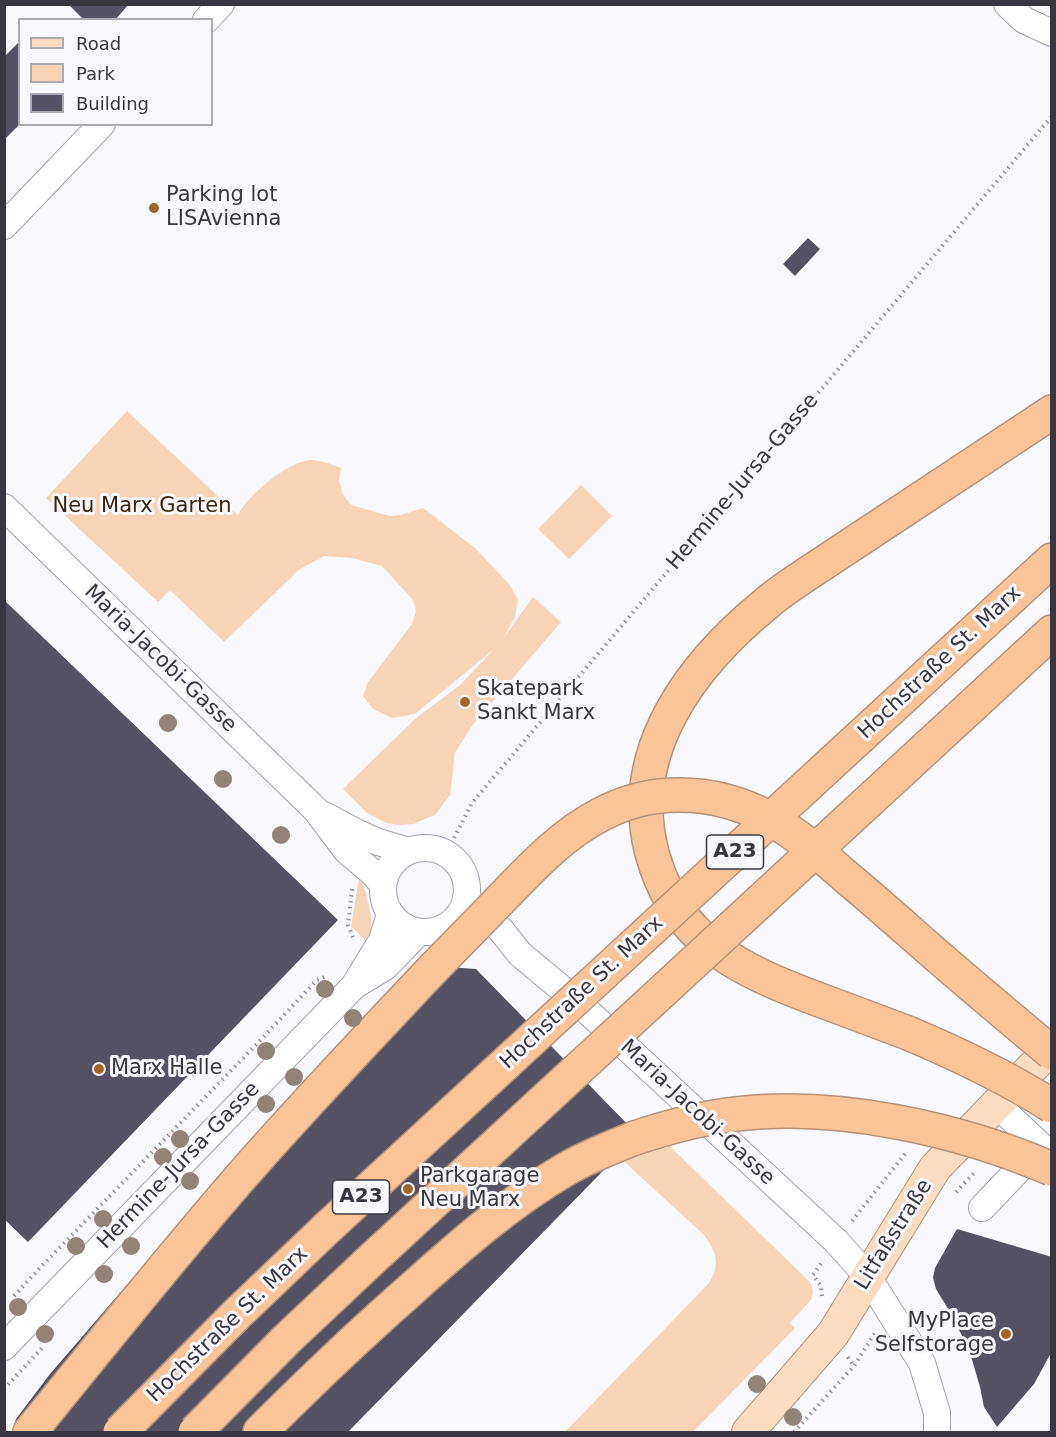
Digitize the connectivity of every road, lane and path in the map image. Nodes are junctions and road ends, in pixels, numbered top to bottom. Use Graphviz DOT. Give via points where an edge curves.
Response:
graph roads {
  1 [pos="221,4"];
  2 [pos="1007,4"];
  3 [pos="208,18"];
  4 [pos="1052,33"];
  5 [pos="1052,116"];
  6 [pos="100,126"];
  7 [pos="4,226"];
  8 [pos="1052,412"];
  9 [pos="4,507"];
  10 [pos="1052,560"];
  11 [pos="1052,632"];
  12 [pos="316,810"];
  13 [pos="346,850"];
  14 [pos="409,851"];
  15 [pos="446,854"];
  16 [pos="383,885"];
  17 [pos="466,897"];
  18 [pos="390,914"];
  19 [pos="430,930"];
  20 [pos="520,954"];
  21 [pos="372,956"];
  22 [pos="332,973"];
  23 [pos="354,986"];
  24 [pos="1052,1047"];
  25 [pos="1052,1053"];
  26 [pos="996,1104"];
  27 [pos="1052,1106"];
  28 [pos="982,1164"];
  29 [pos="1052,1170"];
  30 [pos="954,1196"];
  31 [pos="982,1208"];
  32 [pos="868,1277"];
  33 [pos="11,1300"];
  34 [pos="889,1312"];
  35 [pos="4,1347"];
  36 [pos="30,1432"];
  37 [pos="120,1432"];
  38 [pos="195,1432"];
  39 [pos="260,1432"];
  40 [pos="748,1432"];
  41 [pos="794,1432"];
  42 [pos="937,1432"];
  1 -- 3 [label="street"];
  2 -- 4 [label="street" via="1023,20"];
  5 -- 15 [label="path, Hermine-Jursa-Gasse" via="472,803"];
  6 -- 7 [label="street"];
  8 -- 27 [label="highway, bridge" via="767,602 722,645 674,707 654,751 646,794 656,867 675,908 703,939 769,979 951,1051"];
  9 -- 12 [label="street, Maria-Jacobi-Gasse"];
  10 -- 37 [label="highway, Hochstraße St. Marx / A23, bridge" via="326,1229"];
  11 -- 38 [label="highway, A23, bridge" via="371,1260"];
  12 -- 13 [label="street, Maria-Jacobi-Gasse"];
  12 -- 14 [label="street, Maria-Jacobi-Gasse" via="378,842"];
  13 -- 16 [label="street, Maria-Jacobi-Gasse"];
  13 -- 21 [label="path" via="354,876 348,925 356,945"];
  14 -- 15 [label="street" via="428,849"];
  14 -- 16 [label="street" via="390,867"];
  15 -- 17 [label="street" via="462,872"];
  16 -- 18 [label="street"];
  17 -- 19 [label="street" via="452,922"];
  17 -- 20 [label="street, Maria-Jacobi-Gasse"];
  18 -- 19 [label="street" via="404,927"];
  18 -- 21 [label="street, Hermine-Jursa-Gasse"];
  19 -- 20 [label="street, Maria-Jacobi-Gasse" via="459,931"];
  19 -- 23 [label="street, Hermine-Jursa-Gasse" via="385,967"];
  20 -- 32 [label="street, Maria-Jacobi-Gasse" via="582,1006 836,1241"];
  21 -- 23 [label="street, Hermine-Jursa-Gasse"];
  22 -- 33 [label="path" via="317,980"];
  23 -- 35 [label="street, Hermine-Jursa-Gasse"];
  24 -- 26 [label="main road, Litfaßstraße"];
  25 -- 36 [label="highway, bridge" via="810,844 784,826 759,812 716,798 670,795 624,804 601,814 558,843 412,991 240,1178"];
  26 -- 31 [label="street" via="1041,1146"];
  26 -- 32 [label="main road, Litfaßstraße" via="935,1168"];
  28 -- 30 [label="path"];
  29 -- 39 [label="highway, bridge" via="919,1126 843,1114 737,1114 634,1138 569,1167 502,1212 373,1323"];
  32 -- 34 [label="street, Maria-Jacobi-Gasse"];
  32 -- 40 [label="main road, Litfaßstraße" via="833,1334"];
  34 -- 41 [label="path" via="854,1366"];
  34 -- 42 [label="street, Maria-Jacobi-Gasse" via="922,1364 937,1413"];
}
